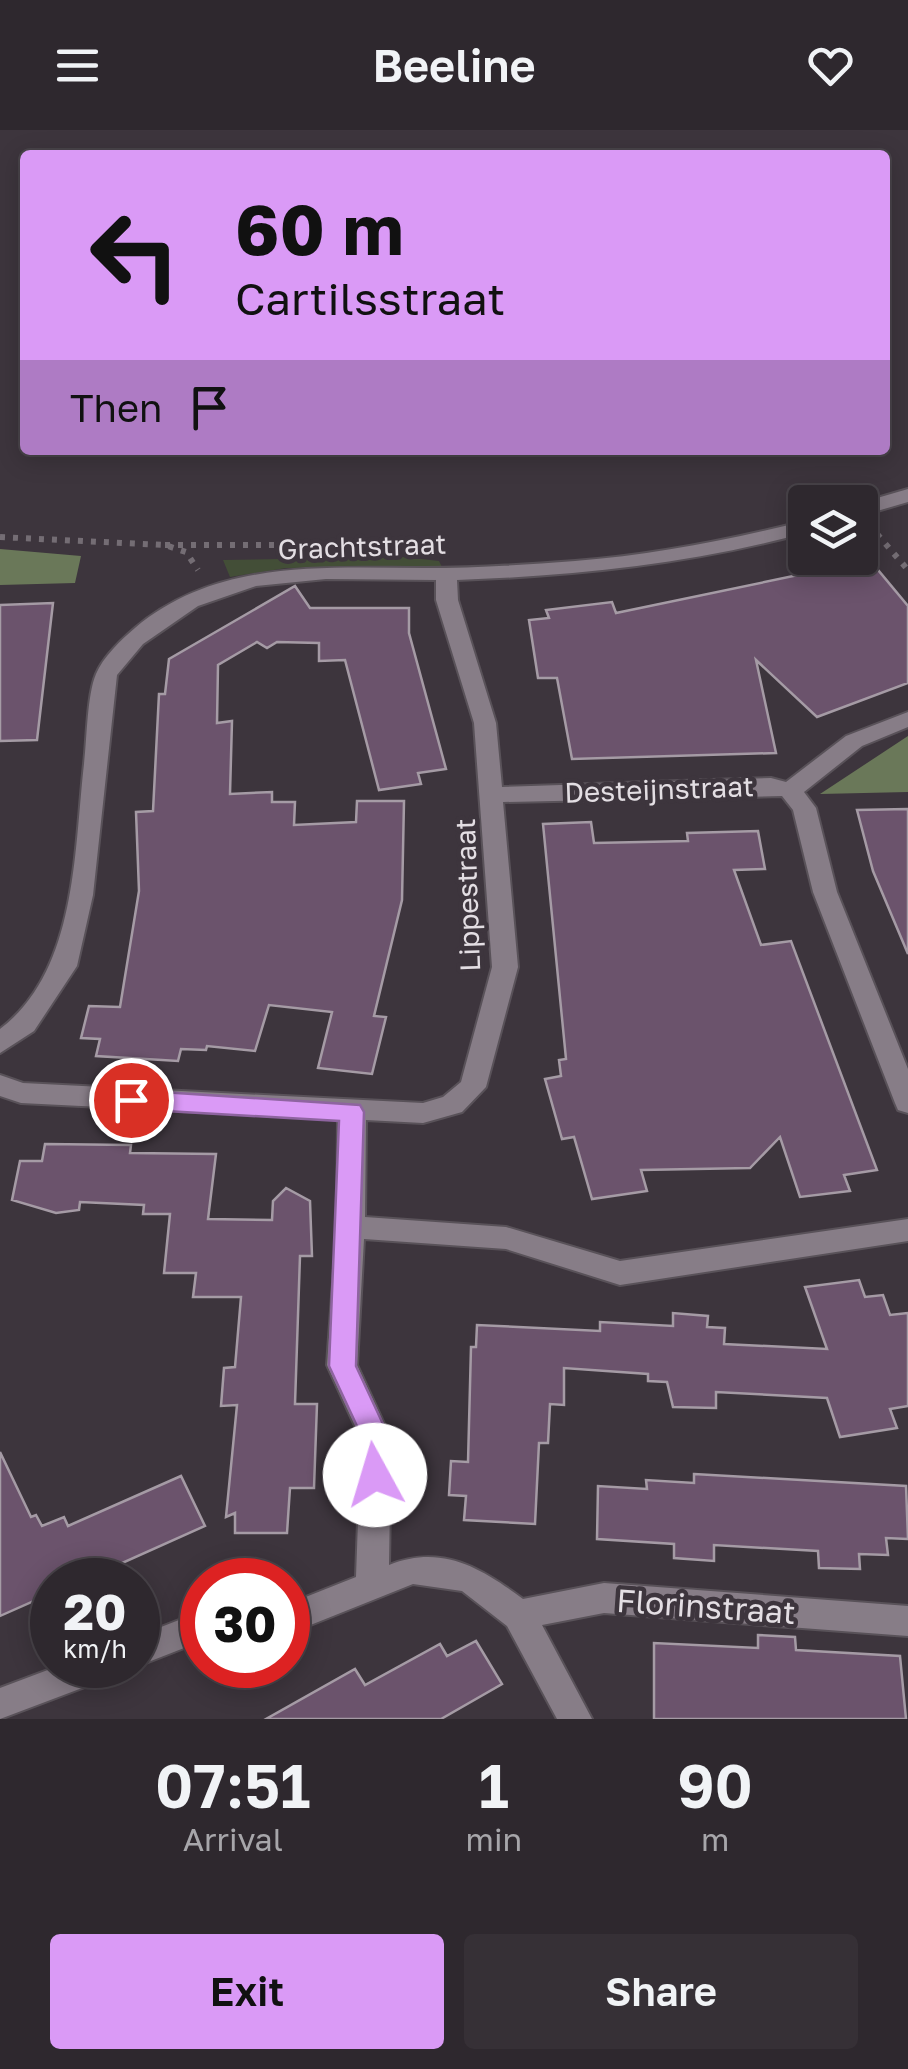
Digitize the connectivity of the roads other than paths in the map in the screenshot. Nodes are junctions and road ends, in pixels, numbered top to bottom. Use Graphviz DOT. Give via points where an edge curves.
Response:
graph roads {
  1 [pos="908,495"];
  2 [pos="878,504"];
  3 [pos="788,530"];
  4 [pos="446,574"];
  5 [pos="908,719"];
  6 [pos="790,791"];
  7 [pos="493,795"];
  8 [pos="0,1043"];
  9 [pos="0,1085"];
  10 [pos="908,1103"];
  11 [pos="352,1112"];
  12 [pos="351,1227"];
  13 [pos="908,1230"];
  14 [pos="372,1582"];
  15 [pos="310,1609"];
  16 [pos="519,1615"];
  17 [pos="908,1621"];
  18 [pos="42,1688"];
  19 [pos="0,1704"];
  20 [pos="575,1719"];
  1 -- 2 [label="street"];
  3 -- 4 [label="street, Grachtstraat" via="631,561"];
  4 -- 7 [label="street, Lippestraat" via="447,600 485,723"];
  4 -- 8 [label="street, Grachtstraat" via="256,580 181,605 118,656 106,674 81,895 64,966 24,1024"];
  5 -- 6 [label="street" via="854,741"];
  6 -- 7 [label="street, Desteijnstraat" via="771,786"];
  6 -- 10 [label="street, Desteijnstraat" via="804,808 825,892"];
  7 -- 11 [label="street, Lippestraat" via="505,967 472,1087 452,1105 424,1113"];
  9 -- 11 [label="street, Lippestraat" via="21,1093"];
  11 -- 12 [label="street"];
  12 -- 13 [label="street" via="506,1238 620,1273"];
  12 -- 14 [label="street" via="342,1366 376,1439"];
  14 -- 15 [label="street"];
  14 -- 16 [label="street" via="412,1570 469,1578"];
  16 -- 17 [label="street, Florinstraat" via="604,1598"];
  16 -- 20 [label="street"];
  18 -- 19 [label="street"];
}
